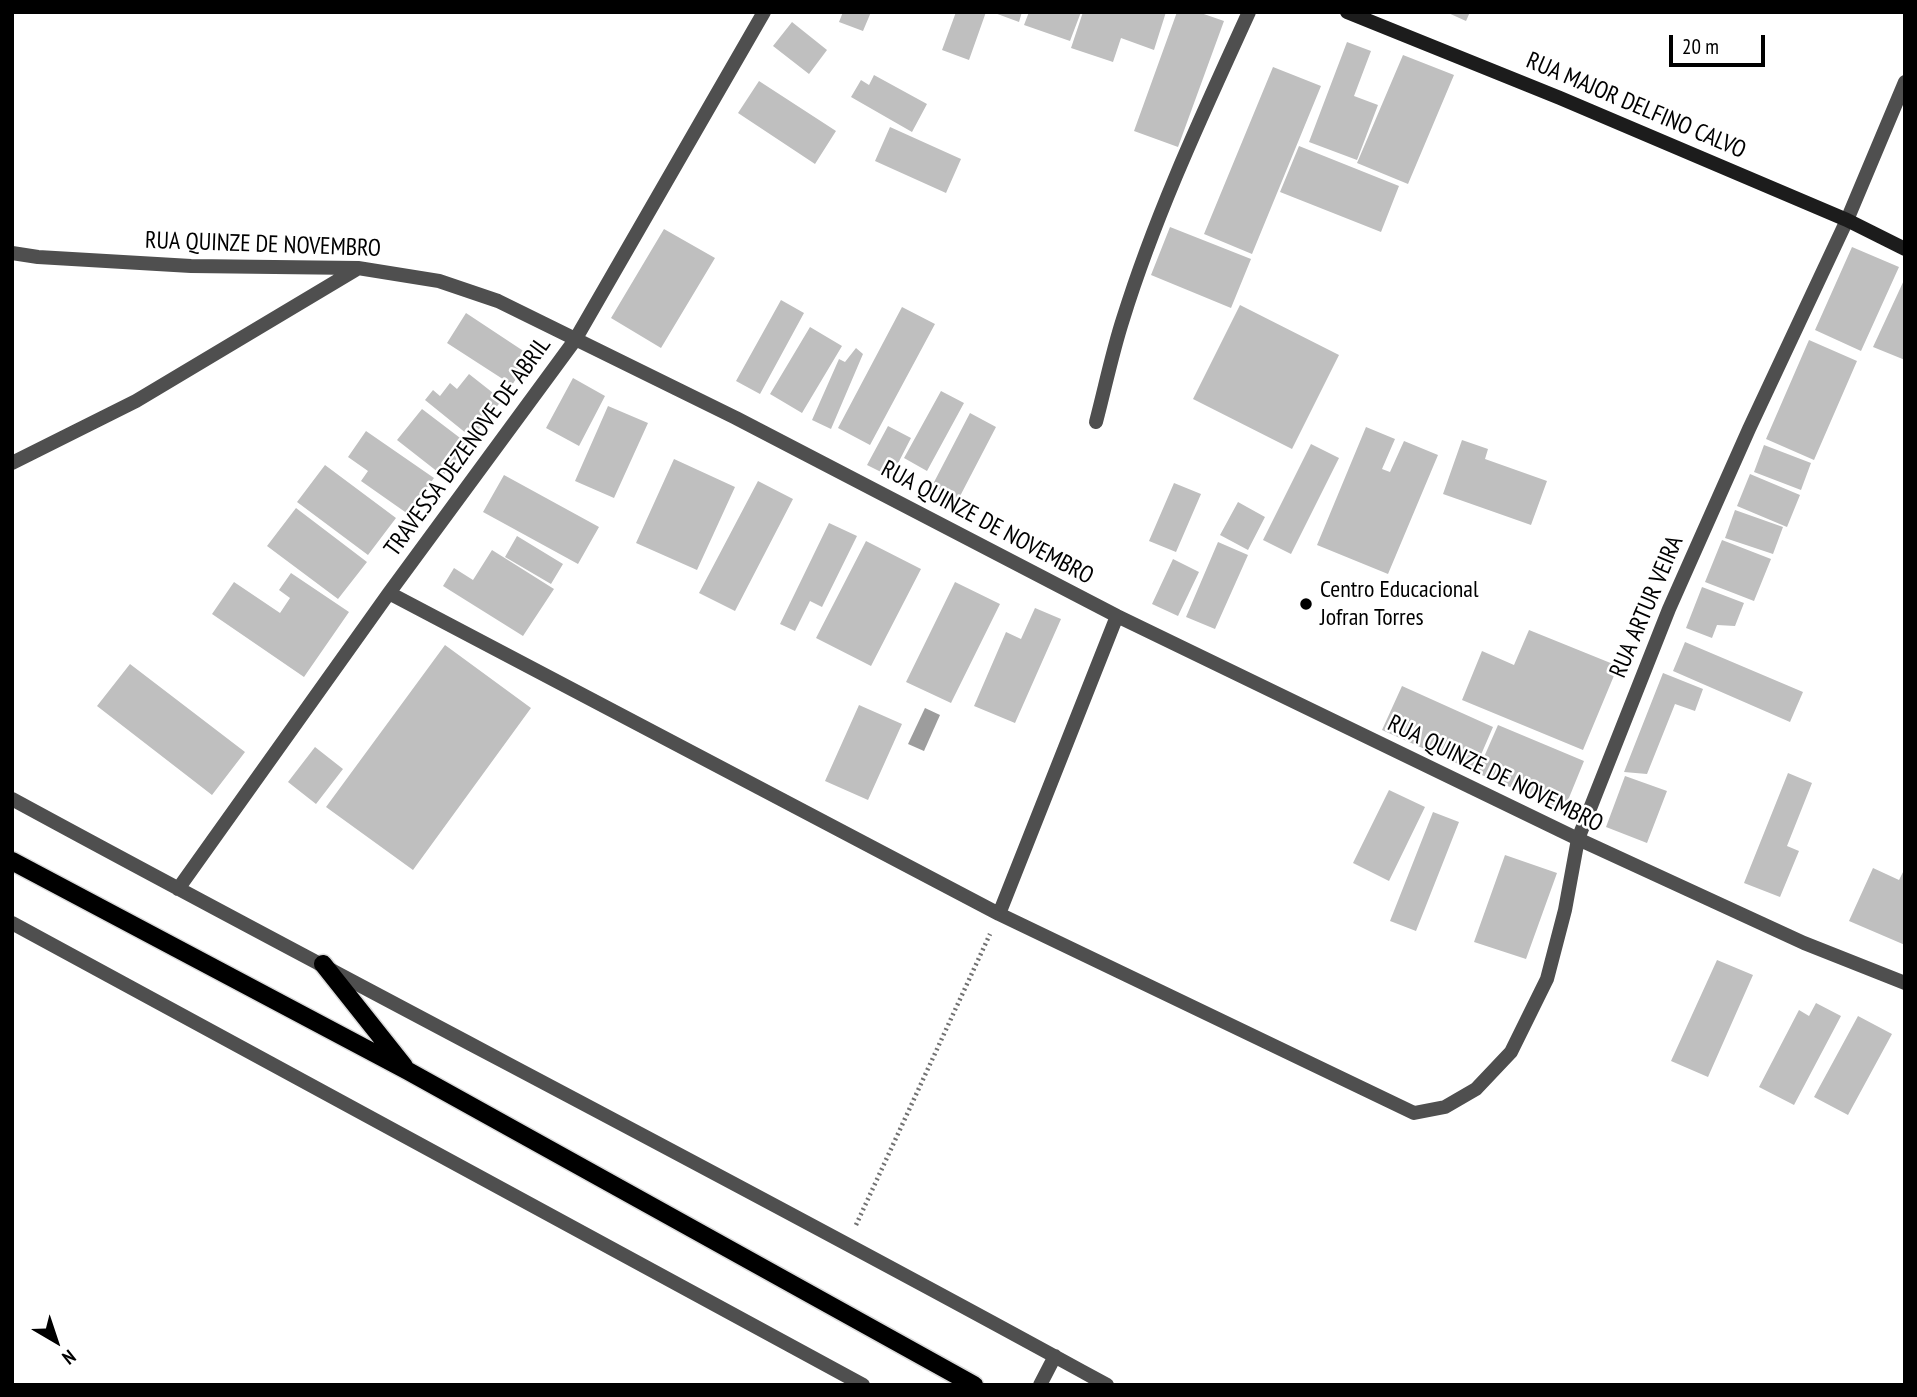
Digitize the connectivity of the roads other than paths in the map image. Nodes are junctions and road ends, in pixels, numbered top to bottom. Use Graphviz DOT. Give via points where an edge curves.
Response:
graph roads {
  1 [pos="764,12"];
  2 [pos="1249,12"];
  3 [pos="1347,12"];
  4 [pos="1905,82"];
  5 [pos="1847,220"];
  6 [pos="1905,249"];
  7 [pos="12,253"];
  8 [pos="358,268"];
  9 [pos="575,340"];
  10 [pos="1096,422"];
  11 [pos="12,463"];
  12 [pos="390,593"];
  13 [pos="1117,617"];
  14 [pos="12,799"];
  15 [pos="1578,839"];
  16 [pos="12,861"];
  17 [pos="178,889"];
  18 [pos="999,914"];
  19 [pos="12,923"];
  20 [pos="323,964"];
  21 [pos="1905,983"];
  22 [pos="408,1071"];
  23 [pos="1055,1356"];
  24 [pos="863,1385"];
  25 [pos="974,1385"];
  26 [pos="1040,1385"];
  27 [pos="1107,1385"];
  1 -- 9 [label="street, TRAVESSA DEZENOVE DE ABRIL"];
  2 -- 10 [label="street" via="1148,245 1122,320"];
  3 -- 5 [label="street, RUA MAJOR DELFINO CALVO"];
  4 -- 5 [label="street, RUA ARTUR VEIRA"];
  5 -- 6 [label="street, RUA MAJOR DELFINO CALVO"];
  5 -- 15 [label="street, RUA ARTUR VEIRA" via="1669,609"];
  7 -- 8 [label="street, RUA QUINZE DE NOVEMBRO" via="191,266"];
  8 -- 9 [label="street, RUA QUINZE DE NOVEMBRO" via="439,281 498,301"];
  8 -- 11 [label="street" via="136,401"];
  9 -- 12 [label="street, TRAVESSA DEZENOVE DE ABRIL"];
  9 -- 13 [label="street, RUA QUINZE DE NOVEMBRO" via="736,418"];
  12 -- 17 [label="street, TRAVESSA DEZENOVE DE ABRIL"];
  12 -- 18 [label="street"];
  13 -- 15 [label="street, RUA QUINZE DE NOVEMBRO"];
  13 -- 18 [label="street"];
  14 -- 17 [label="street"];
  15 -- 18 [label="street, RUA ARTUR VEIRA" via="1547,979 1511,1052 1476,1089 1446,1107 1414,1113"];
  15 -- 21 [label="street, RUA QUINZE DE NOVEMBRO" via="1804,943"];
  16 -- 22 [label="main road"];
  17 -- 20 [label="street"];
  19 -- 24 [label="street"];
  20 -- 22 [label="main road"];
  20 -- 23 [label="street"];
  22 -- 25 [label="main road"];
  23 -- 26 [label="street"];
  23 -- 27 [label="street"];
}
